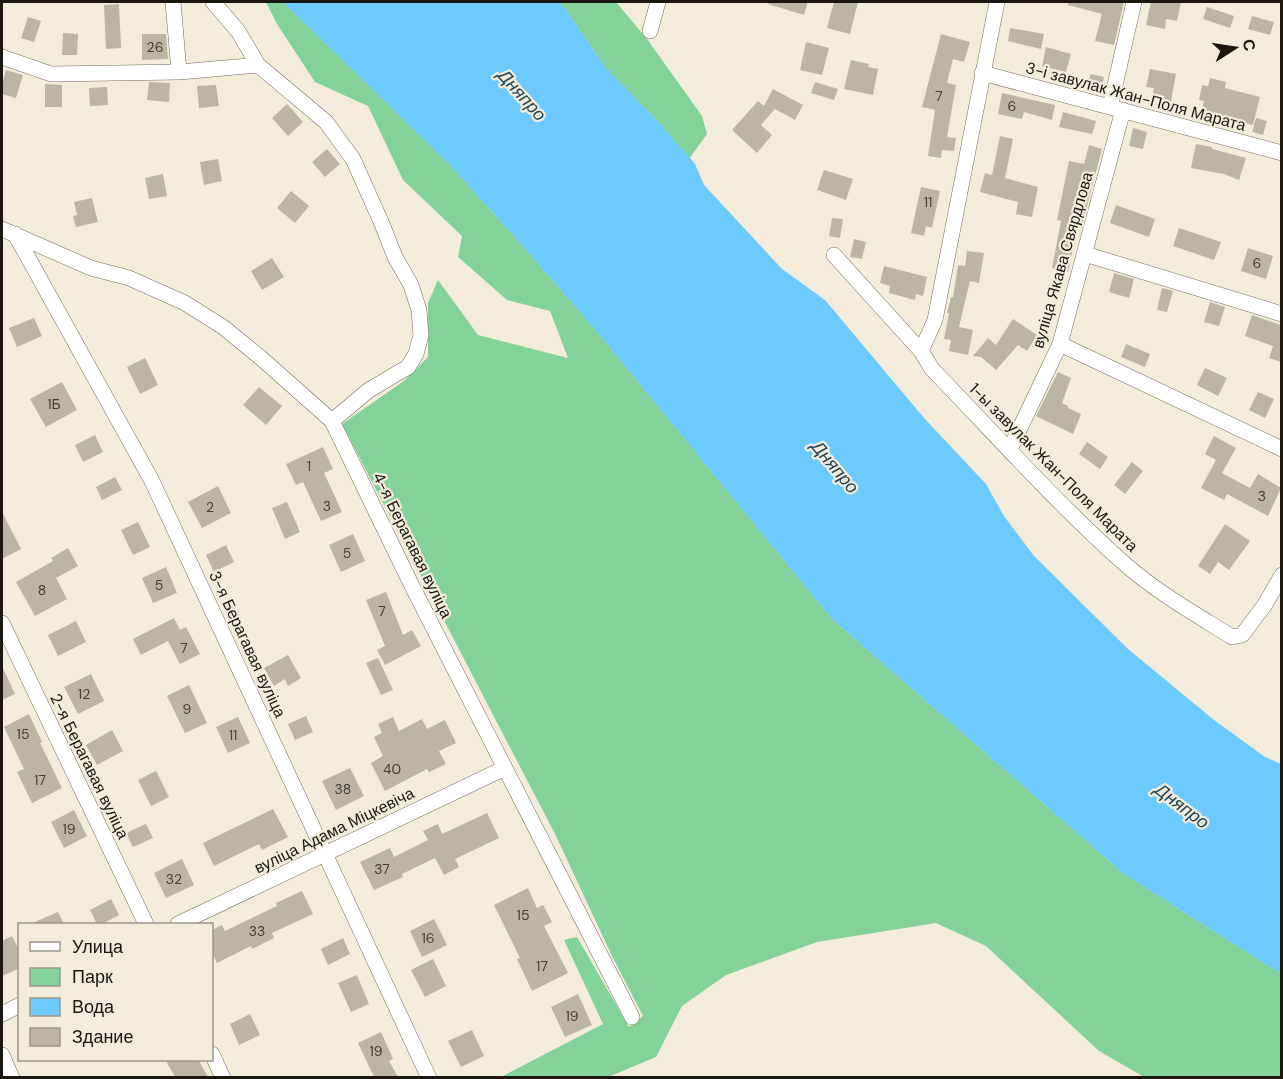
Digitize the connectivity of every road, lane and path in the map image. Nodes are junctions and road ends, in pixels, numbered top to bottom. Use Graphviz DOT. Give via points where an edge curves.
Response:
graph roads {
  1 [pos="173,2"];
  2 [pos="213,2"];
  3 [pos="658,2"];
  4 [pos="997,2"];
  5 [pos="1134,2"];
  6 [pos="650,31"];
  7 [pos="2,57"];
  8 [pos="258,65"];
  9 [pos="179,72"];
  10 [pos="981,74"];
  11 [pos="1117,109"];
  12 [pos="1281,153"];
  13 [pos="8,232"];
  14 [pos="1085,254"];
  15 [pos="834,255"];
  16 [pos="1281,314"];
  17 [pos="1060,344"];
  18 [pos="921,351"];
  19 [pos="332,422"];
  20 [pos="1010,449"];
  21 [pos="1281,449"];
  22 [pos="1281,575"];
  23 [pos="2,623"];
  24 [pos="505,768"];
  25 [pos="325,854"];
  26 [pos="146,923"];
  27 [pos="180,923"];
  28 [pos="18,1006"];
  29 [pos="2,1014"];
  30 [pos="632,1017"];
  31 [pos="2,1055"];
  32 [pos="213,1056"];
  33 [pos="12,1077"];
  34 [pos="223,1077"];
  35 [pos="429,1077"];
  1 -- 9 [label="street"];
  2 -- 8 [label="street" via="238,31"];
  3 -- 6 [label="street"];
  4 -- 10 [label="street"];
  5 -- 11 [label="street, вуліца Якава Свярдлова"];
  7 -- 9 [label="street" via="51,74"];
  8 -- 9 [label="street"];
  8 -- 19 [label="street" via="326,122 353,159 419,310 421,335 408,367 369,390"];
  10 -- 11 [label="street, 3-і завулак Жан-Поля Марата"];
  10 -- 18 [label="street" via="935,320"];
  11 -- 12 [label="street, 3-і завулак Жан-Поля Марата"];
  11 -- 14 [label="street, вуліца Якава Свярдлова"];
  13 -- 19 [label="street, 4-я Берагавая вуліца" via="185,303 231,333"];
  13 -- 25 [label="street, 3-я Берагавая вуліца" via="152,481"];
  14 -- 16 [label="street"];
  14 -- 17 [label="street, вуліца Якава Свярдлова"];
  15 -- 18 [label="street, 1-ы завулак Жан-Поля Марата"];
  17 -- 20 [label="street, вуліца Якава Свярдлова"];
  17 -- 21 [label="street"];
  18 -- 20 [label="street, 1-ы завулак Жан-Поля Марата" via="932,369"];
  19 -- 24 [label="street, 4-я Берагавая вуліца"];
  20 -- 22 [label="street, 1-ы завулак Жан-Поля Марата" via="1128,566 1232,638 1242,635"];
  23 -- 26 [label="street, 2-я Берагавая вуліца"];
  24 -- 25 [label="street, вуліца Адама Міцкевіча"];
  24 -- 30 [label="street, 4-я Берагавая вуліца"];
  25 -- 27 [label="street, вуліца Адама Міцкевіча"];
  25 -- 35 [label="street, 3-я Берагавая вуліца"];
  28 -- 29 [label="street"];
  31 -- 33 [label="street"];
  32 -- 34 [label="street"];
}
